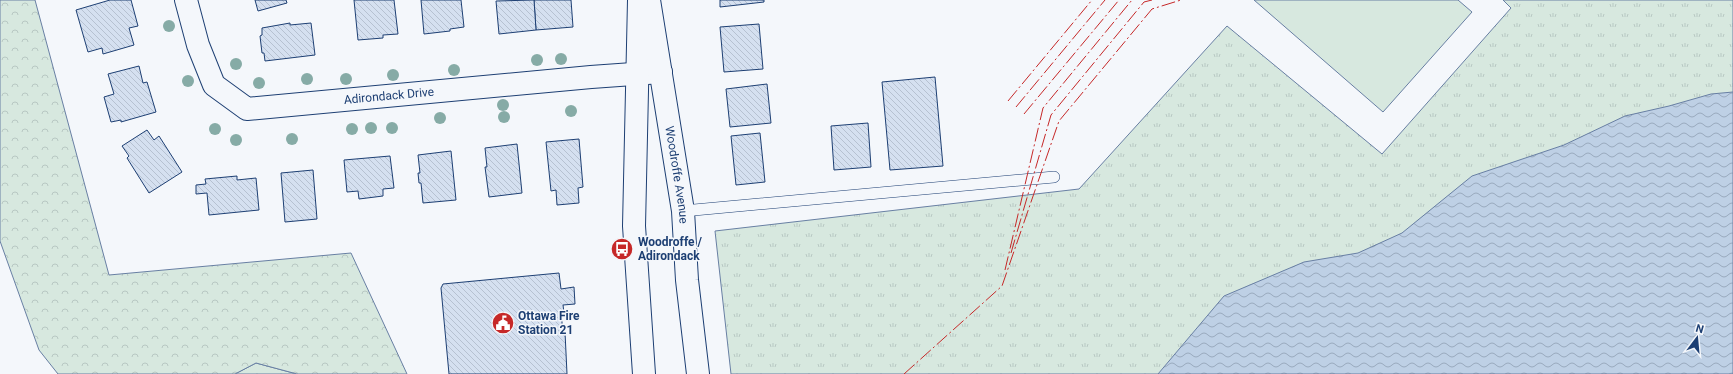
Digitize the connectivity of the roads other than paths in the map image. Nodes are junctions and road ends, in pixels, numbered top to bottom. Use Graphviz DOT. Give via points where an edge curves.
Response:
graph roads {
  1 [pos="186,0"];
  2 [pos="639,0"];
  3 [pos="649,0"];
  4 [pos="661,72"];
  5 [pos="637,74"];
  6 [pos="1054,177"];
  7 [pos="683,211"];
  8 [pos="644,374"];
  9 [pos="698,374"];
  1 -- 5 [label="main road, Adirondack Drive" via="198,45 214,85 246,109"];
  2 -- 5 [label="main road"];
  3 -- 4 [label="main road, Woodroffe Avenue"];
  4 -- 5 [label="main road, Adirondack Drive"];
  4 -- 7 [label="main road, Woodroffe Avenue"];
  5 -- 8 [label="main road" via="634,226"];
  6 -- 7 [label="lane"];
  7 -- 9 [label="main road, Woodroffe Avenue" via="687,280"];
}
